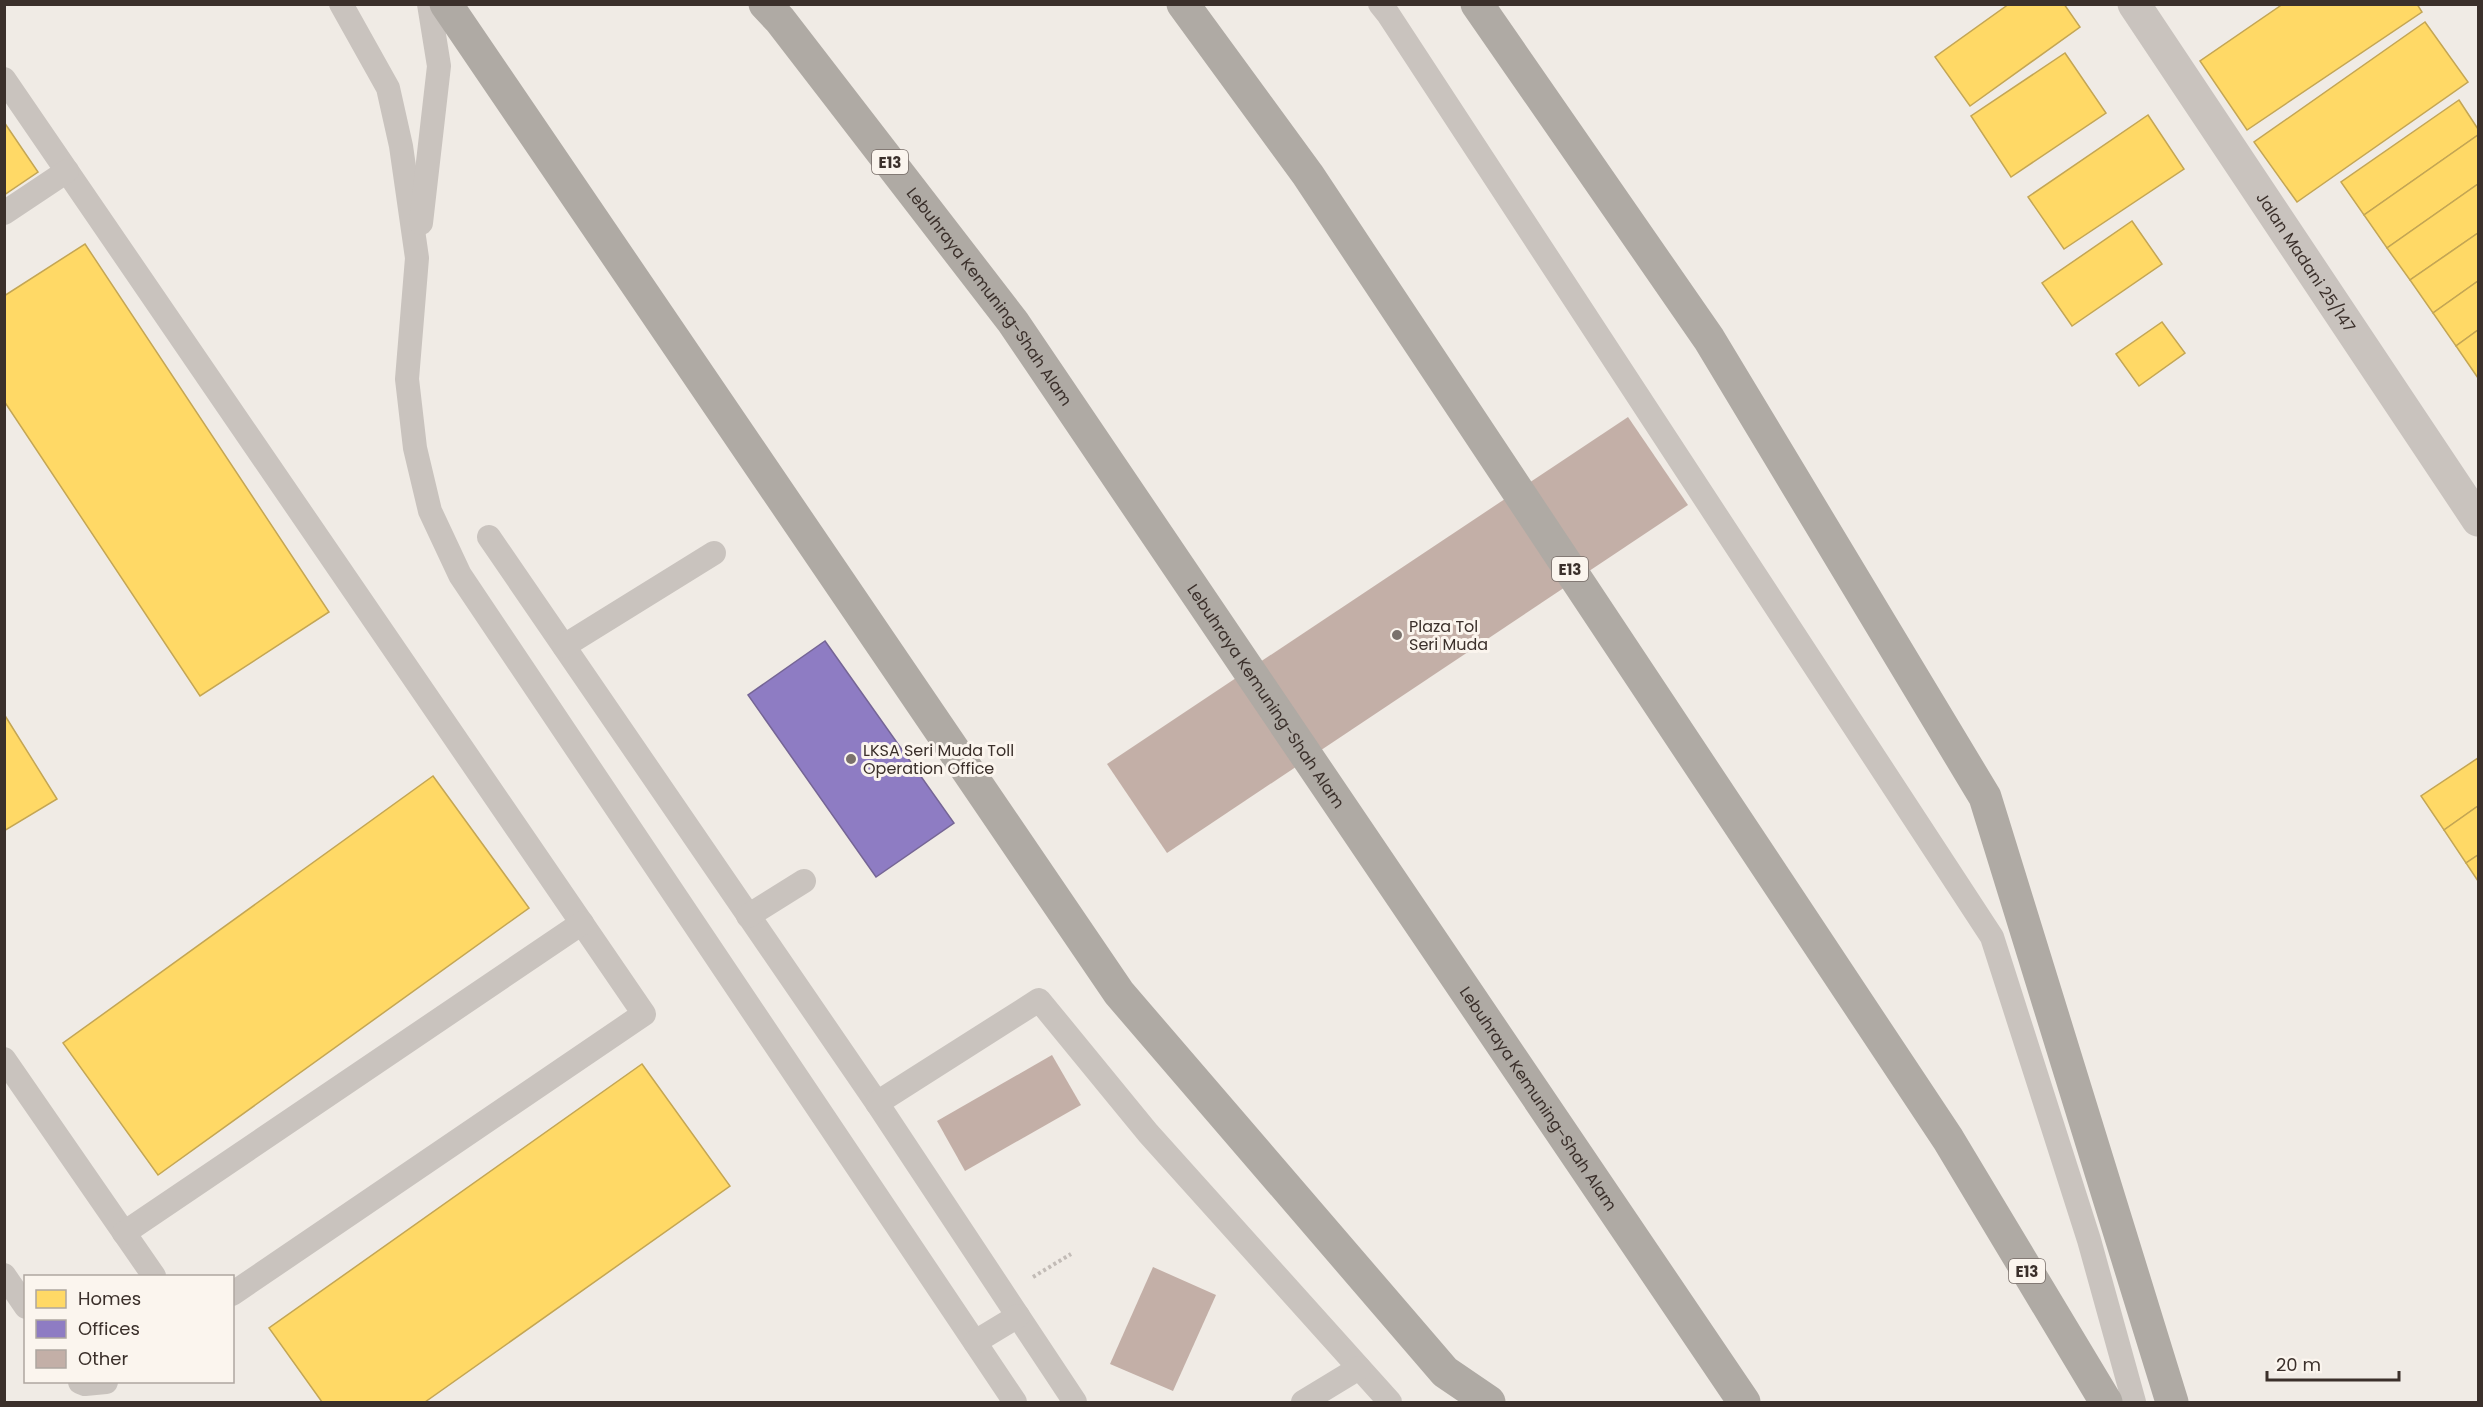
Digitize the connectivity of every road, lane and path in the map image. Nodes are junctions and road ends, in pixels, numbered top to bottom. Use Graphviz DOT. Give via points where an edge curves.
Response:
graph roads {
  1 [pos="341,4"];
  2 [pos="429,4"];
  3 [pos="446,4"];
  4 [pos="765,4"];
  5 [pos="1183,4"];
  6 [pos="1380,4"];
  7 [pos="1477,4"];
  8 [pos="2134,4"];
  9 [pos="4,80"];
  10 [pos="67,171"];
  11 [pos="4,213"];
  12 [pos="417,258"];
  13 [pos="2478,519"];
  14 [pos="489,537"];
  15 [pos="714,553"];
  16 [pos="564,646"];
  17 [pos="804,881"];
  18 [pos="748,916"];
  19 [pos="582,923"];
  20 [pos="4,1059"];
  21 [pos="877,1103"];
  22 [pos="124,1233"];
  23 [pos="1071,1254"];
  24 [pos="4,1275"];
  25 [pos="153,1275"];
  26 [pos="234,1292"];
  27 [pos="1004,1294"];
  28 [pos="24,1304"];
  29 [pos="1018,1316"];
  30 [pos="975,1342"];
  31 [pos="1359,1368"];
  32 [pos="1015,1402"];
  33 [pos="1075,1402"];
  34 [pos="1303,1402"];
  35 [pos="1390,1402"];
  36 [pos="1489,1402"];
  37 [pos="1744,1402"];
  38 [pos="2106,1402"];
  39 [pos="2134,1402"];
  40 [pos="2172,1402"];
  1 -- 12 [label="lane" via="388,88 401,146"];
  2 -- 12 [label="lane" via="439,66"];
  3 -- 36 [label="highway" via="1119,993 1445,1372"];
  4 -- 37 [label="highway, Lebuhraya Kemuning-Shah Alam / E13" via="1013,322"];
  5 -- 38 [label="highway, E13" via="1308,175 1948,1139"];
  6 -- 39 [label="lane" via="1992,937 2089,1240"];
  7 -- 40 [label="highway" via="1709,339 1984,797"];
  8 -- 13 [label="street, Jalan Madani 25/147"];
  9 -- 10 [label="lane"];
  10 -- 11 [label="lane"];
  10 -- 19 [label="lane"];
  12 -- 30 [label="lane" via="407,379 415,448 430,511 460,575"];
  14 -- 16 [label="lane"];
  15 -- 16 [label="lane"];
  16 -- 18 [label="lane"];
  17 -- 18 [label="lane"];
  18 -- 21 [label="lane"];
  19 -- 22 [label="lane"];
  19 -- 26 [label="lane" via="644,1014"];
  20 -- 22 [label="lane"];
  21 -- 27 [label="lane"];
  21 -- 31 [label="lane" via="1039,1000 1148,1133"];
  22 -- 25 [label="lane"];
  23 -- 27 [label="path"];
  24 -- 28 [label="lane"];
  27 -- 29 [label="lane"];
  29 -- 30 [label="lane"];
  29 -- 33 [label="lane"];
  30 -- 32 [label="lane"];
  31 -- 34 [label="lane"];
  31 -- 35 [label="lane"];
}
